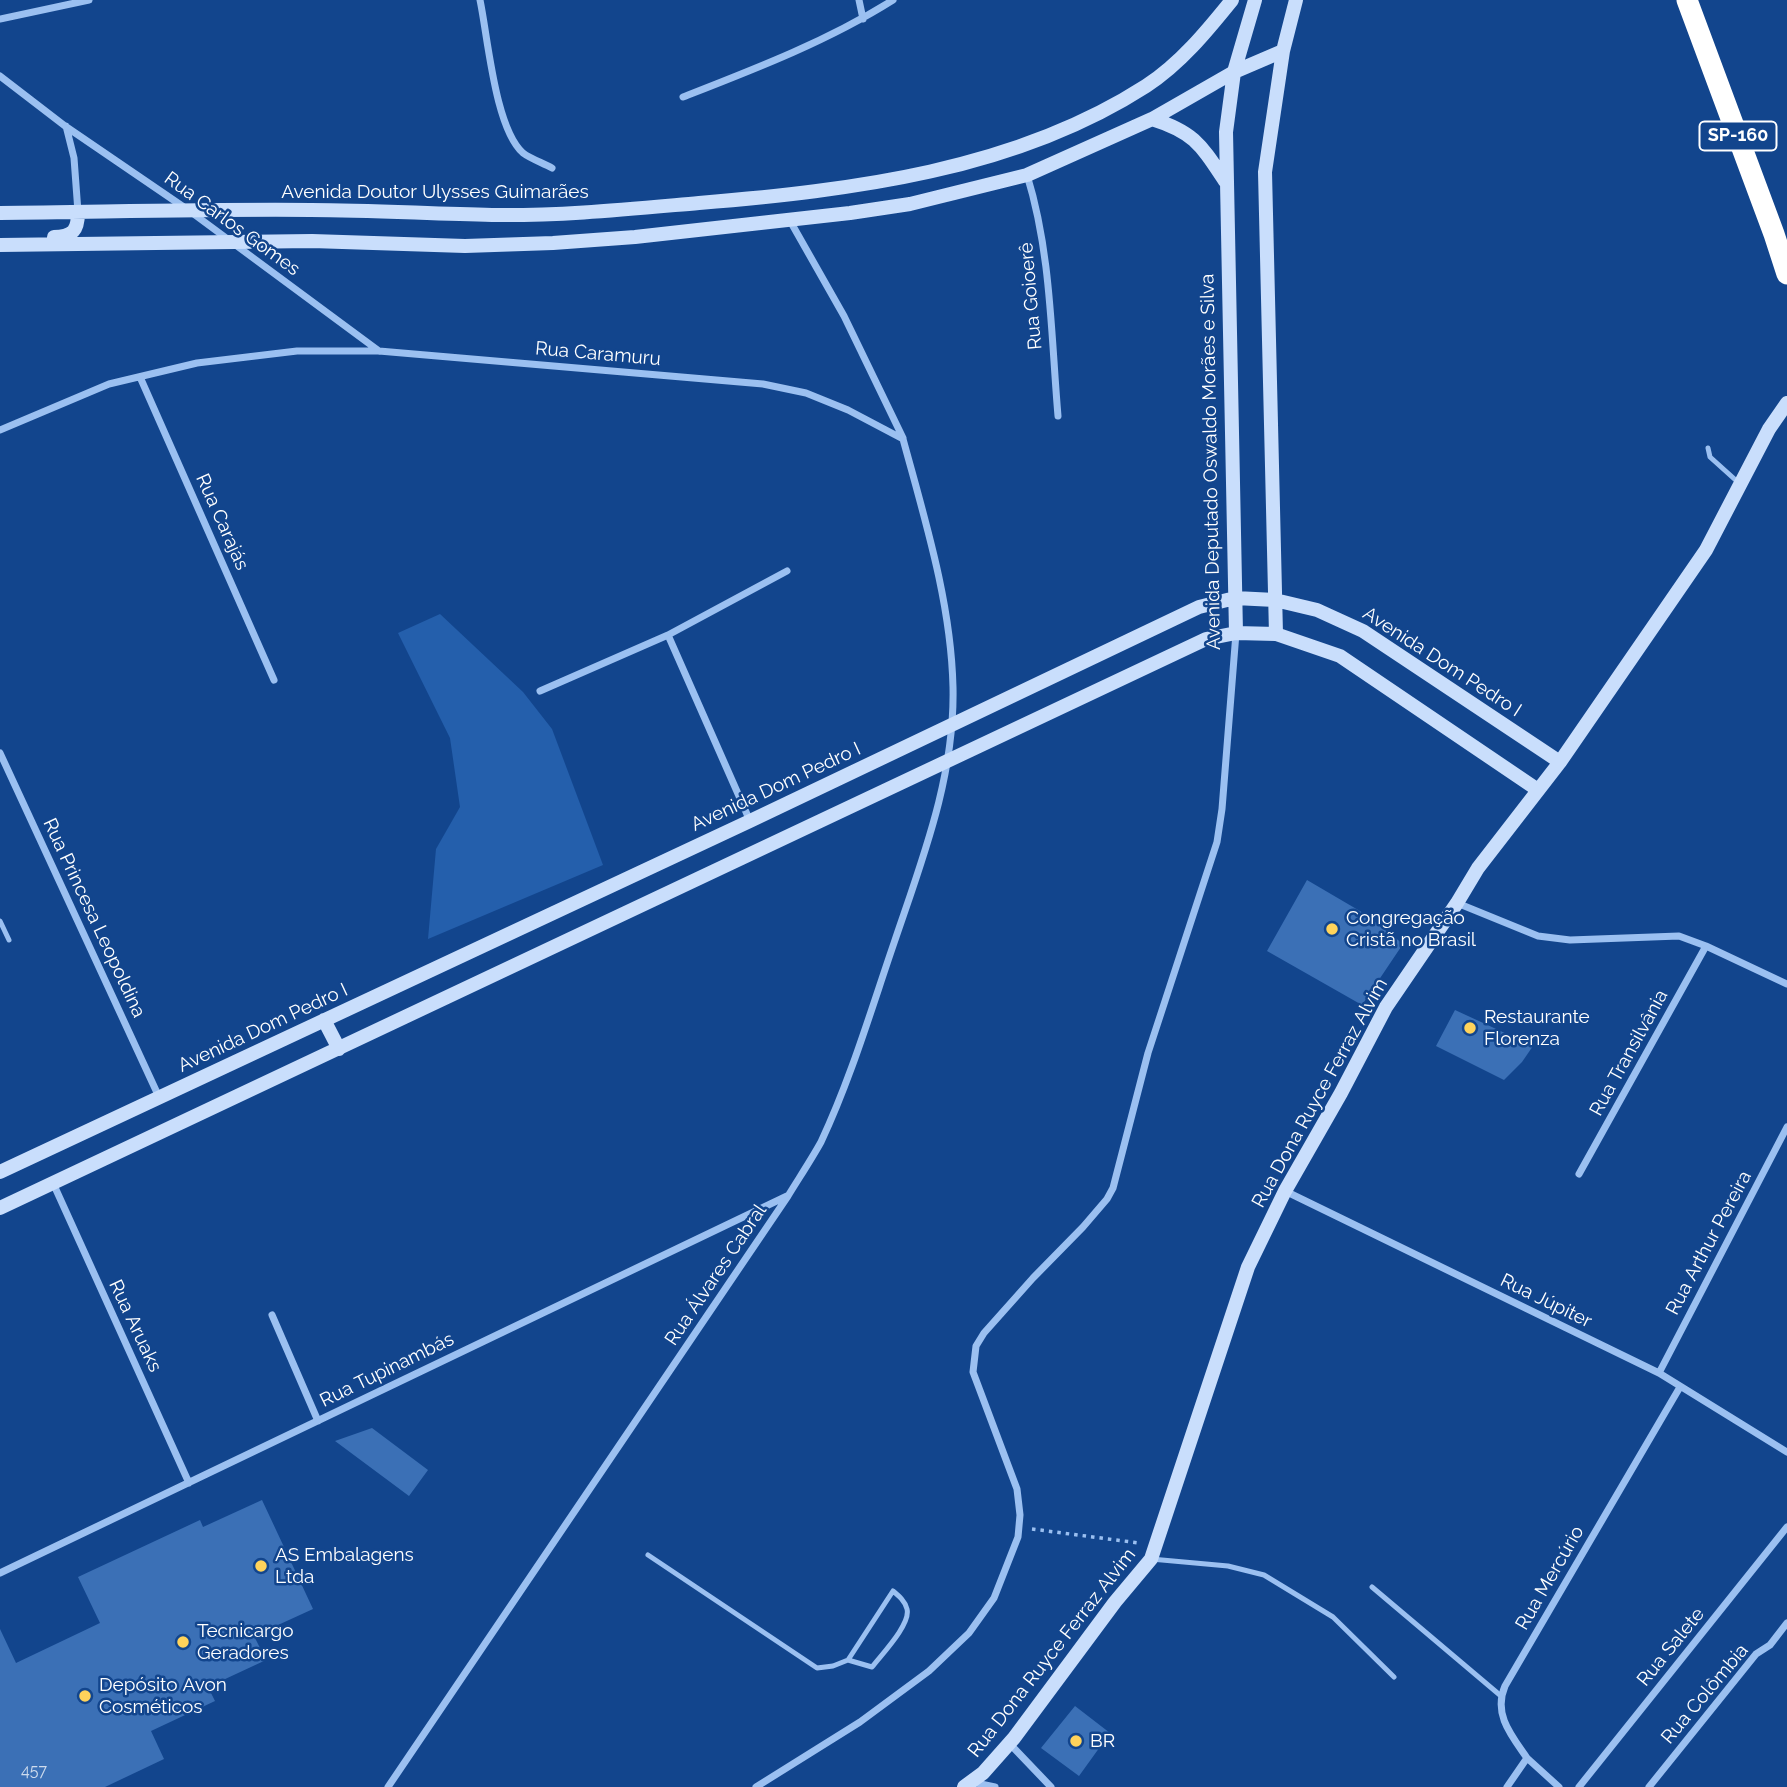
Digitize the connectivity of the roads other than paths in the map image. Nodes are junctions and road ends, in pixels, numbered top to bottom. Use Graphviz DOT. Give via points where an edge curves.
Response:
graph roads {
  1 [pos="89,0"];
  2 [pos="480,0"];
  3 [pos="859,0"];
  4 [pos="893,0"];
  5 [pos="1232,0"];
  6 [pos="1255,0"];
  7 [pos="1296,0"];
  8 [pos="1687,0"];
  9 [pos="0,19"];
  10 [pos="863,19"];
  11 [pos="1283,51"];
  12 [pos="1234,72"];
  13 [pos="0,76"];
  14 [pos="683,97"];
  15 [pos="1152,119"];
  16 [pos="65,125"];
  17 [pos="552,168"];
  18 [pos="1027,175"];
  19 [pos="1225,181"];
  20 [pos="78,212"];
  21 [pos="191,212"];
  22 [pos="0,213"];
  23 [pos="789,219"];
  24 [pos="0,238"];
  25 [pos="232,242"];
  26 [pos="0,245"];
  27 [pos="1787,274"];
  28 [pos="379,351"];
  29 [pos="140,377"];
  30 [pos="1787,403"];
  31 [pos="1058,416"];
  32 [pos="0,430"];
  33 [pos="903,439"];
  34 [pos="1709,448"];
  35 [pos="1740,484"];
  36 [pos="786,571"];
  37 [pos="1235,598"];
  38 [pos="1275,600"];
  39 [pos="1236,632"];
  40 [pos="1276,634"];
  41 [pos="667,635"];
  42 [pos="274,680"];
  43 [pos="540,691"];
  44 [pos="953,724"];
  45 [pos="0,752"];
  46 [pos="948,762"];
  47 [pos="1560,762"];
  48 [pos="1538,790"];
  49 [pos="750,821"];
  50 [pos="1457,902"];
  51 [pos="0,921"];
  52 [pos="9,940"];
  53 [pos="1706,946"];
  54 [pos="1787,984"];
  55 [pos="324,1020"];
  56 [pos="339,1049"];
  57 [pos="159,1097"];
  58 [pos="1787,1127"];
  59 [pos="0,1172"];
  60 [pos="1579,1174"];
  61 [pos="53,1183"];
  62 [pos="1285,1191"];
  63 [pos="788,1196"];
  64 [pos="0,1208"];
  65 [pos="272,1315"];
  66 [pos="1659,1373"];
  67 [pos="1679,1387"];
  68 [pos="318,1421"];
  69 [pos="1787,1452"];
  70 [pos="189,1483"];
  71 [pos="1787,1527"];
  72 [pos="1153,1552"];
  73 [pos="648,1555"];
  74 [pos="0,1573"];
  75 [pos="1372,1587"];
  76 [pos="1787,1623"];
  77 [pos="848,1660"];
  78 [pos="1394,1677"];
  79 [pos="1501,1696"];
  80 [pos="1009,1743"];
  81 [pos="1527,1758"];
  82 [pos="967,1785"];
  83 [pos="388,1787"];
  84 [pos="756,1787"];
  85 [pos="996,1787"];
  86 [pos="1051,1787"];
  87 [pos="1507,1787"];
  88 [pos="1559,1787"];
  89 [pos="1579,1787"];
  90 [pos="1649,1787"];
  1 -- 9 [label="street"];
  2 -- 17 [label="street" via="508,133 523,153"];
  3 -- 10 [label="street"];
  4 -- 10 [label="street"];
  5 -- 21 [label="street, Avenida Doutor Ulysses Guimarães" via="1177,63 1126,98 1020,148 949,168 740,200 564,214"];
  6 -- 12 [label="street"];
  7 -- 11 [label="street"];
  8 -- 27 [label="highway, SP-160"];
  10 -- 14 [label="street"];
  11 -- 12 [label="street"];
  11 -- 38 [label="street" via="1265,172"];
  12 -- 15 [label="street"];
  12 -- 19 [label="street, Avenida Deputado Oswaldo Morães e Silva"];
  13 -- 16 [label="street, Rua Carlos Gomes"];
  15 -- 18 [label="street"];
  15 -- 19 [label="street" via="1196,141"];
  16 -- 20 [label="street" via="74,158"];
  16 -- 21 [label="street, Rua Carlos Gomes"];
  18 -- 23 [label="street" via="910,204"];
  18 -- 31 [label="street, Rua Goioerê" via="1044,247"];
  19 -- 37 [label="street, Avenida Deputado Oswaldo Morães e Silva"];
  20 -- 21 [label="street, Avenida Doutor Ulysses Guimarães"];
  20 -- 22 [label="street, Avenida Doutor Ulysses Guimarães"];
  20 -- 24 [label="street" via="78,226 70,235"];
  21 -- 25 [label="street, Rua Carlos Gomes"];
  23 -- 25 [label="street" via="541,243"];
  23 -- 33 [label="street" via="844,316"];
  25 -- 26 [label="street"];
  25 -- 28 [label="street, Rua Carlos Gomes"];
  28 -- 29 [label="street, Rua Caramuru" via="297,351 197,363"];
  28 -- 33 [label="street, Rua Caramuru" via="763,384 827,401"];
  29 -- 32 [label="street, Rua Caramuru" via="109,384"];
  29 -- 42 [label="street, Rua Carajás"];
  30 -- 35 [label="street, Rua Dona Ruyce Ferraz Alvim"];
  33 -- 44 [label="street" via="945,609"];
  34 -- 35 [label="lane" via="1710,457"];
  35 -- 47 [label="street, Rua Dona Ruyce Ferraz Alvim" via="1706,550"];
  36 -- 41 [label="street"];
  37 -- 38 [label="street, Avenida Dom Pedro I"];
  37 -- 39 [label="street, Avenida Deputado Oswaldo Morães e Silva"];
  37 -- 44 [label="street, Avenida Dom Pedro I" via="1199,607"];
  38 -- 40 [label="street"];
  38 -- 47 [label="street, Avenida Dom Pedro I" via="1317,610 1363,631"];
  39 -- 40 [label="street"];
  39 -- 46 [label="street" via="1206,639"];
  39 -- 84 [label="street, Avenida Deputado Oswaldo Morães e Silva" via="1217,842 1148,1053 1112,1188 976,1346 974,1372 1017,1489 1020,1515 1015,1546 993,1598 969,1633 929,1671 860,1722"];
  40 -- 48 [label="street" via="1340,656"];
  41 -- 43 [label="street"];
  41 -- 49 [label="street"];
  44 -- 46 [label="street, Rua Álvares Cabral"];
  44 -- 49 [label="street, Avenida Dom Pedro I"];
  45 -- 57 [label="street, Rua Princesa Leopoldina"];
  46 -- 56 [label="street"];
  46 -- 63 [label="street, Rua Álvares Cabral" via="932,831 849,1075 820,1143"];
  47 -- 48 [label="street, Rua Dona Ruyce Ferraz Alvim"];
  48 -- 50 [label="street, Rua Dona Ruyce Ferraz Alvim"];
  49 -- 55 [label="street, Avenida Dom Pedro I"];
  50 -- 53 [label="street" via="1538,936 1570,940 1679,936"];
  50 -- 62 [label="street, Rua Dona Ruyce Ferraz Alvim" via="1386,1007"];
  51 -- 52 [label="lane"];
  53 -- 54 [label="street"];
  53 -- 60 [label="street, Rua Transilvânia"];
  55 -- 56 [label="street"];
  55 -- 57 [label="street, Avenida Dom Pedro I"];
  56 -- 61 [label="street"];
  57 -- 59 [label="street, Avenida Dom Pedro I"];
  58 -- 66 [label="street, Rua Arthur Pereira"];
  61 -- 64 [label="street"];
  61 -- 70 [label="street, Rua Aruaks"];
  62 -- 66 [label="street, Rua Júpiter"];
  62 -- 72 [label="street, Rua Dona Ruyce Ferraz Alvim" via="1248,1267"];
  63 -- 68 [label="street, Rua Tupinambás"];
  63 -- 83 [label="street, Rua Álvares Cabral"];
  65 -- 68 [label="street"];
  66 -- 67 [label="street, Rua Júpiter"];
  67 -- 69 [label="street, Rua Júpiter"];
  67 -- 79 [label="street, Rua Mercúrio"];
  68 -- 70 [label="street, Rua Tupinambás"];
  70 -- 74 [label="street, Rua Tupinambás"];
  71 -- 89 [label="street, Rua Salete"];
  72 -- 78 [label="lane" via="1264,1575 1334,1617"];
  72 -- 80 [label="street, Rua Dona Ruyce Ferraz Alvim"];
  73 -- 77 [label="lane" via="817,1668"];
  75 -- 79 [label="lane"];
  76 -- 90 [label="street, Rua Colômbia" via="1770,1645 1756,1654"];
  77 -- 77 [label="lane" via="870,1625 893,1591 903,1600 907,1620 872,1667"];
  79 -- 81 [label="street" via="1503,1718"];
  80 -- 82 [label="street, Rua Dona Ruyce Ferraz Alvim"];
  80 -- 86 [label="street"];
  81 -- 87 [label="street"];
  81 -- 88 [label="street"];
  82 -- 85 [label="street"];
}
